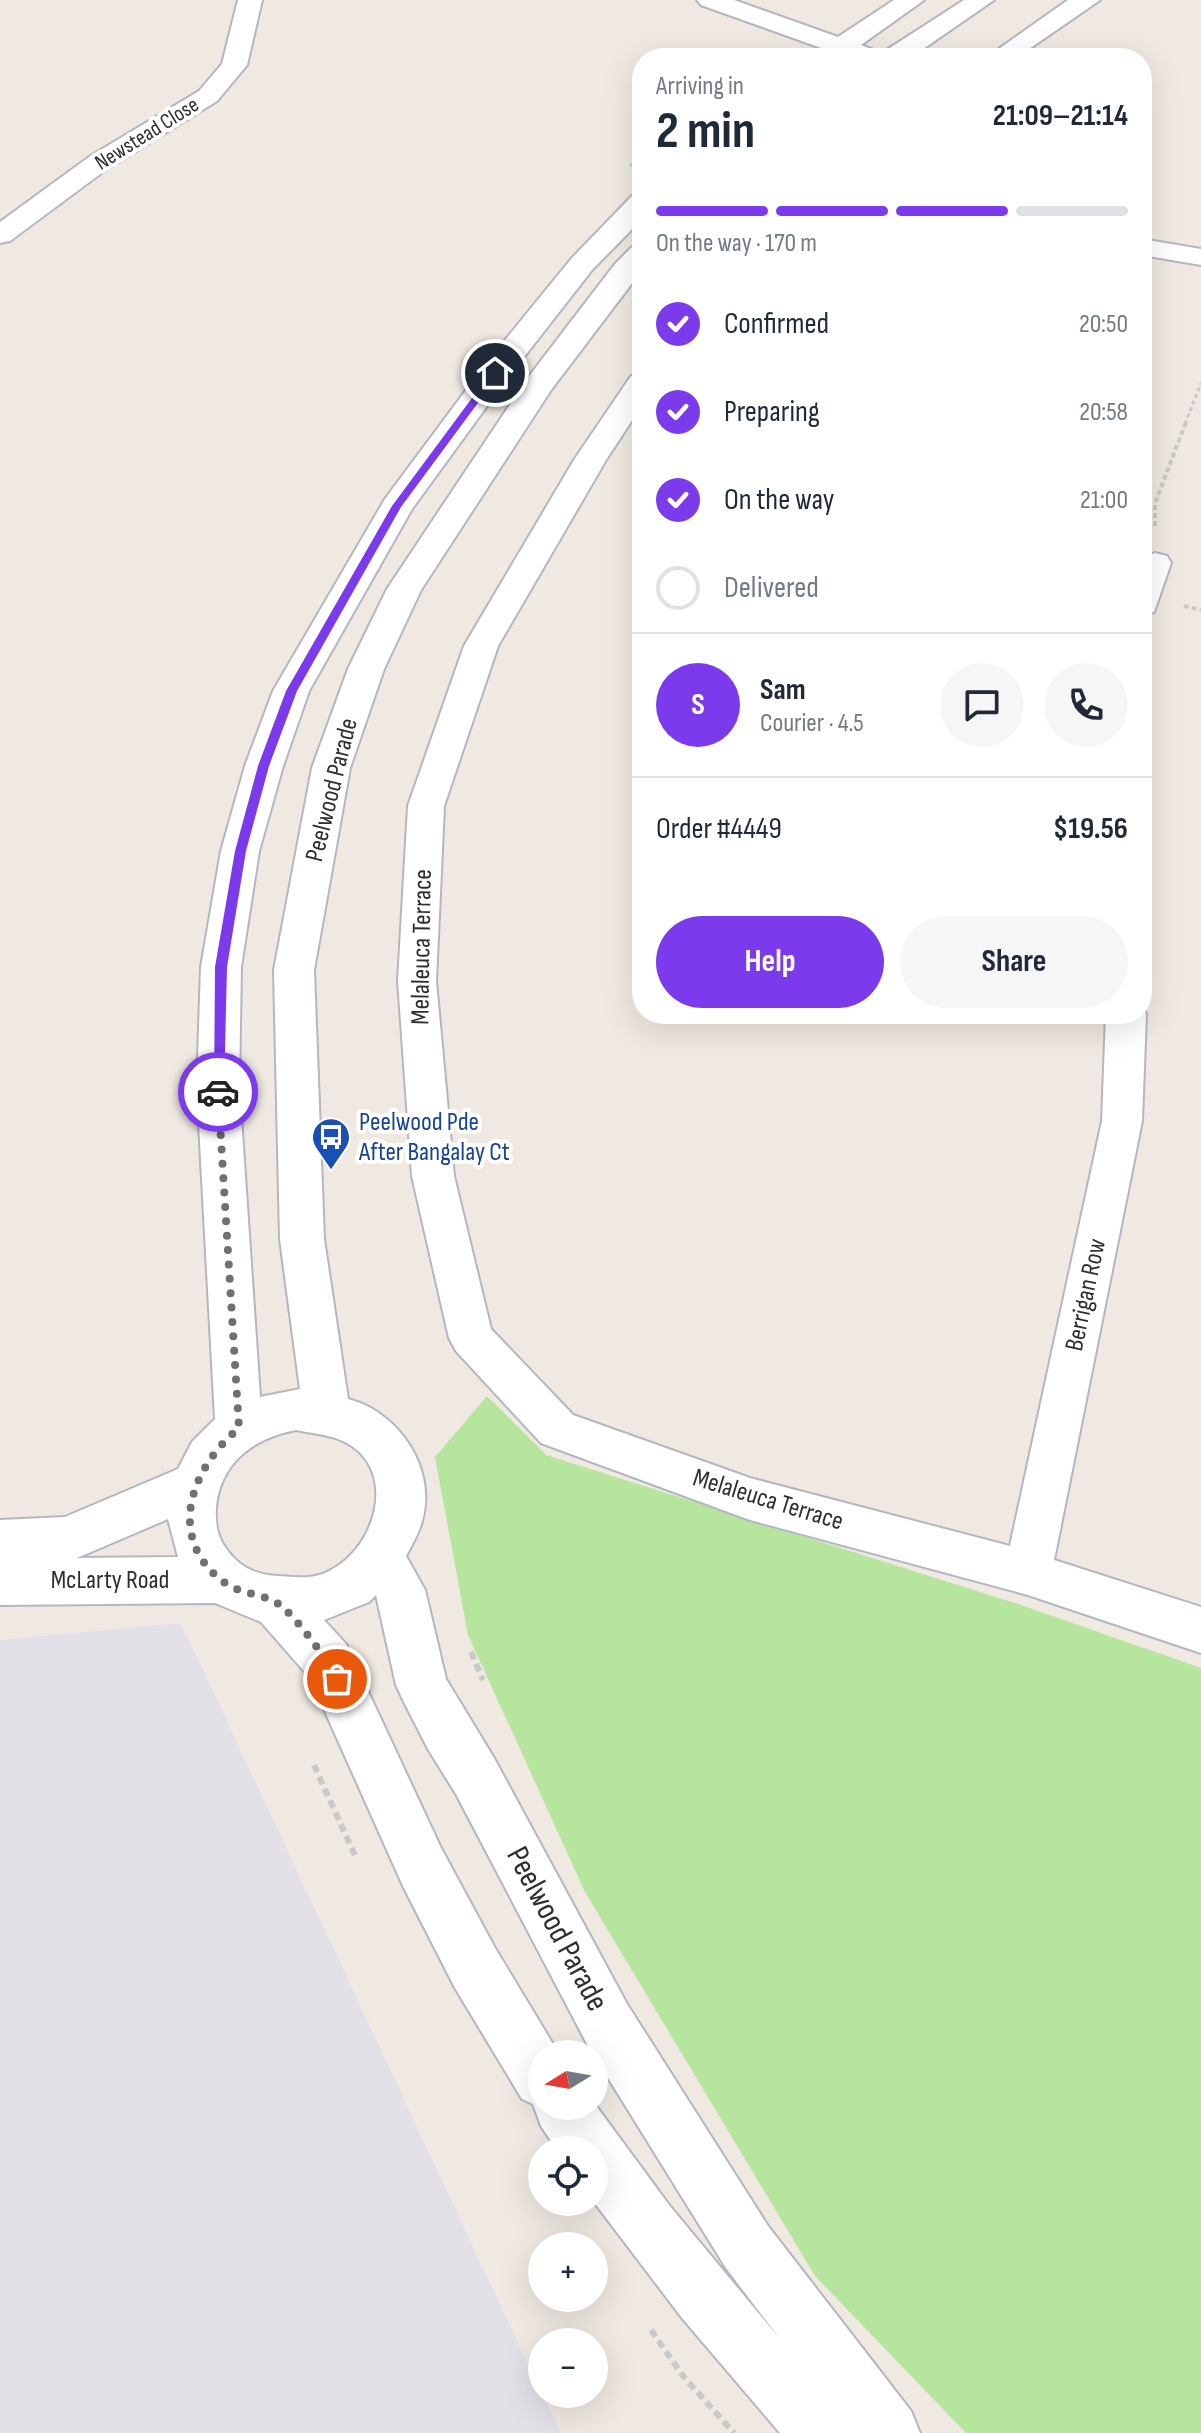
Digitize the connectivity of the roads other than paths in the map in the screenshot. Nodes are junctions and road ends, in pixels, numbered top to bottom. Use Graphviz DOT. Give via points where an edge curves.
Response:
graph roads {
  1 [pos="250,0"];
  2 [pos="710,0"];
  3 [pos="911,0"];
  4 [pos="981,0"];
  5 [pos="1088,0"];
  6 [pos="824,48"];
  7 [pos="840,48"];
  8 [pos="907,48"];
  9 [pos="1013,48"];
  10 [pos="632,212"];
  11 [pos="0,235"];
  12 [pos="1152,249"];
  13 [pos="1201,257"];
  14 [pos="632,264"];
  15 [pos="632,397"];
  16 [pos="1155,563"];
  17 [pos="1152,572"];
  18 [pos="1126,1024"];
  19 [pos="326,1410"];
  20 [pos="239,1428"];
  21 [pos="195,1484"];
  22 [pos="0,1543"];
  23 [pos="381,1559"];
  24 [pos="1028,1573"];
  25 [pos="220,1580"];
  26 [pos="0,1582"];
  27 [pos="277,1603"];
  28 [pos="1201,1630"];
  29 [pos="528,2056"];
  30 [pos="608,2173"];
  31 [pos="821,2433"];
  32 [pos="889,2433"];
  1 -- 11 [label="street, Newstead Close" via="234,65 208,96 98,163"];
  2 -- 6 [label="street"];
  3 -- 7 [label="street"];
  4 -- 8 [label="street"];
  5 -- 9 [label="street"];
  10 -- 20 [label="street" via="582,264 397,506 291,691 264,766 240,851 221,967 218,1087"];
  12 -- 13 [label="street"];
  14 -- 19 [label="street, Peelwood Parade" via="538,386 404,589 366,669 331,768 294,970 302,1239"];
  15 -- 24 [label="street, Melaleuca Terrace" via="481,646 426,806 417,981 431,1161 471,1338 557,1429 750,1499"];
  16 -- 17 [label="street"];
  18 -- 24 [label="street, Berrigan Row" via="1122,1121"];
  19 -- 20 [label="street" via="266,1415"];
  19 -- 23 [label="street" via="357,1420 381,1440 398,1466 404,1497 398,1529"];
  20 -- 21 [label="street" via="220,1444"];
  21 -- 22 [label="street, McLarty Road" via="67,1539"];
  21 -- 25 [label="street" via="192,1536"];
  23 -- 27 [label="street" via="361,1579 335,1593 307,1602"];
  23 -- 32 [label="street, Peelwood Parade" via="400,1590 422,1685 607,2024 747,2247"];
  24 -- 28 [label="street, Melaleuca Terrace"];
  25 -- 26 [label="street, McLarty Road"];
  25 -- 27 [label="street"];
  27 -- 29 [label="street" via="328,1661 422,1867"];
  30 -- 31 [label="street" via="739,2341"];
}
